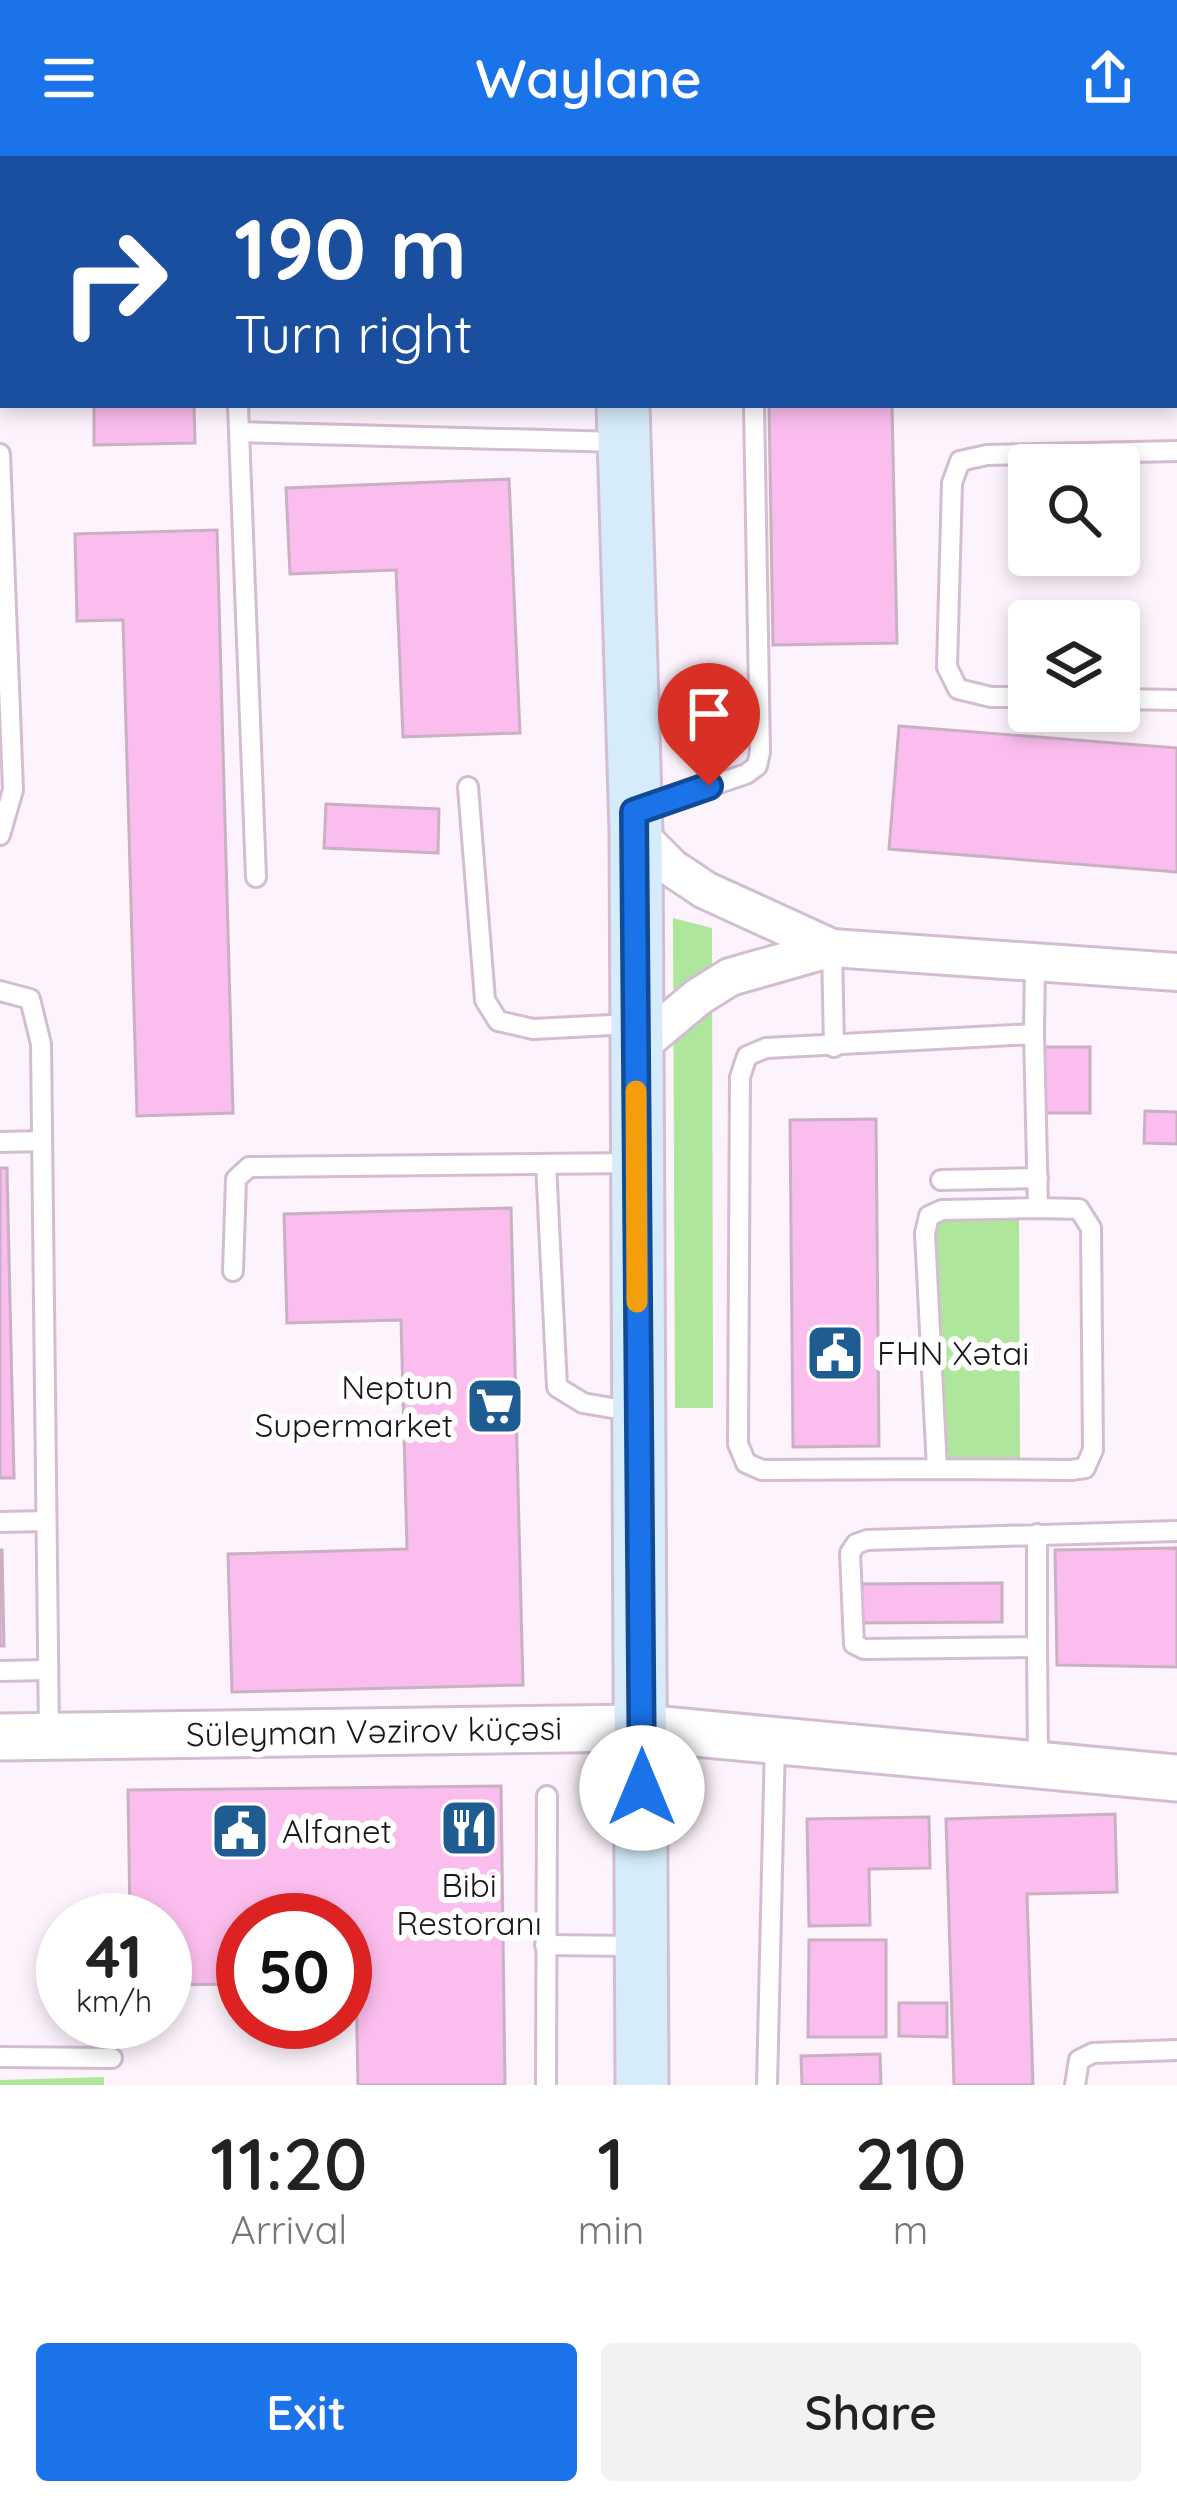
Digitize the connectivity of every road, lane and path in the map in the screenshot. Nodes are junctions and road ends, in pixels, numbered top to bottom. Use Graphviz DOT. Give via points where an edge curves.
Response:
graph roads {
  1 [pos="238,408"];
  2 [pos="754,408"];
  3 [pos="624,424"];
  4 [pos="239,432"];
  5 [pos="1177,451"];
  6 [pos="0,454"];
  7 [pos="1008,697"];
  8 [pos="1140,699"];
  9 [pos="1177,700"];
  10 [pos="468,788"];
  11 [pos="635,822"];
  12 [pos="0,835"];
  13 [pos="256,877"];
  14 [pos="832,948"];
  15 [pos="1035,962"];
  16 [pos="1177,972"];
  17 [pos="0,991"];
  18 [pos="1034,1034"];
  19 [pos="636,1036"];
  20 [pos="834,1047"];
  21 [pos="43,1141"];
  22 [pos="0,1142"];
  23 [pos="636,1163"];
  24 [pos="546,1164"];
  25 [pos="1038,1178"];
  26 [pos="941,1180"];
  27 [pos="1038,1208"];
  28 [pos="233,1271"];
  29 [pos="638,1413"];
  30 [pos="937,1469"];
  31 [pos="46,1521"];
  32 [pos="0,1522"];
  33 [pos="1177,1531"];
  34 [pos="1037,1534"];
  35 [pos="1037,1647"];
  36 [pos="46,1670"];
  37 [pos="0,1671"];
  38 [pos="641,1728"];
  39 [pos="0,1737"];
  40 [pos="49,1737"];
  41 [pos="775,1740"];
  42 [pos="1037,1765"];
  43 [pos="1177,1778"];
  44 [pos="547,1796"];
  45 [pos="545,1945"];
  46 [pos="643,1946"];
  47 [pos="1177,2050"];
  48 [pos="0,2057"];
  49 [pos="112,2058"];
  50 [pos="546,2085"];
  51 [pos="642,2085"];
  52 [pos="767,2085"];
  53 [pos="1075,2085"];
  1 -- 4 [label="lane"];
  2 -- 11 [label="lane" via="757,766"];
  3 -- 4 [label="lane"];
  3 -- 11 [label="main road"];
  4 -- 13 [label="lane"];
  5 -- 7 [label="lane" via="960,461 952,483 947,667 958,689"];
  6 -- 12 [label="lane" via="13,790"];
  8 -- 9 [label="lane"];
  10 -- 19 [label="lane" via="485,1000 498,1021"];
  11 -- 14 [label="street" via="672,868 705,890"];
  11 -- 19 [label="main road"];
  14 -- 15 [label="street"];
  14 -- 19 [label="street" via="730,977"];
  14 -- 20 [label="lane"];
  15 -- 16 [label="street"];
  15 -- 18 [label="lane"];
  17 -- 21 [label="lane" via="31,999 41,1044"];
  18 -- 20 [label="lane"];
  18 -- 25 [label="lane"];
  19 -- 23 [label="main road"];
  20 -- 30 [label="lane" via="766,1048 747,1056 740,1077 738,1444 746,1463 762,1470"];
  21 -- 22 [label="lane"];
  21 -- 31 [label="lane"];
  23 -- 24 [label="lane"];
  23 -- 29 [label="main road"];
  24 -- 28 [label="lane" via="249,1167 236,1179"];
  24 -- 29 [label="lane" via="557,1387 583,1403"];
  25 -- 26 [label="lane"];
  25 -- 27 [label="lane"];
  27 -- 30 [label="lane" via="929,1216"];
  27 -- 30 [label="lane" via="1079,1209 1091,1228 1093,1450 1085,1468 1071,1470"];
  29 -- 38 [label="main road"];
  31 -- 32 [label="lane"];
  31 -- 36 [label="lane"];
  33 -- 34 [label="lane"];
  34 -- 35 [label="lane"];
  34 -- 35 [label="lane" via="867,1540 850,1553 854,1644"];
  35 -- 42 [label="lane"];
  36 -- 37 [label="lane"];
  36 -- 40 [label="lane"];
  38 -- 40 [label="street, Süleyman Vəzirov küçəsi"];
  38 -- 41 [label="street, Süleyman Vəzirov küçəsi"];
  38 -- 46 [label="main road"];
  39 -- 40 [label="street, Süleyman Vəzirov küçəsi"];
  41 -- 42 [label="street, Süleyman Vəzirov küçəsi"];
  41 -- 52 [label="lane"];
  42 -- 43 [label="street, Süleyman Vəzirov küçəsi"];
  44 -- 45 [label="lane"];
  45 -- 46 [label="lane"];
  45 -- 50 [label="lane"];
  46 -- 51 [label="main road"];
  47 -- 53 [label="lane" via="1094,2053 1079,2060"];
  48 -- 49 [label="lane"];
}
